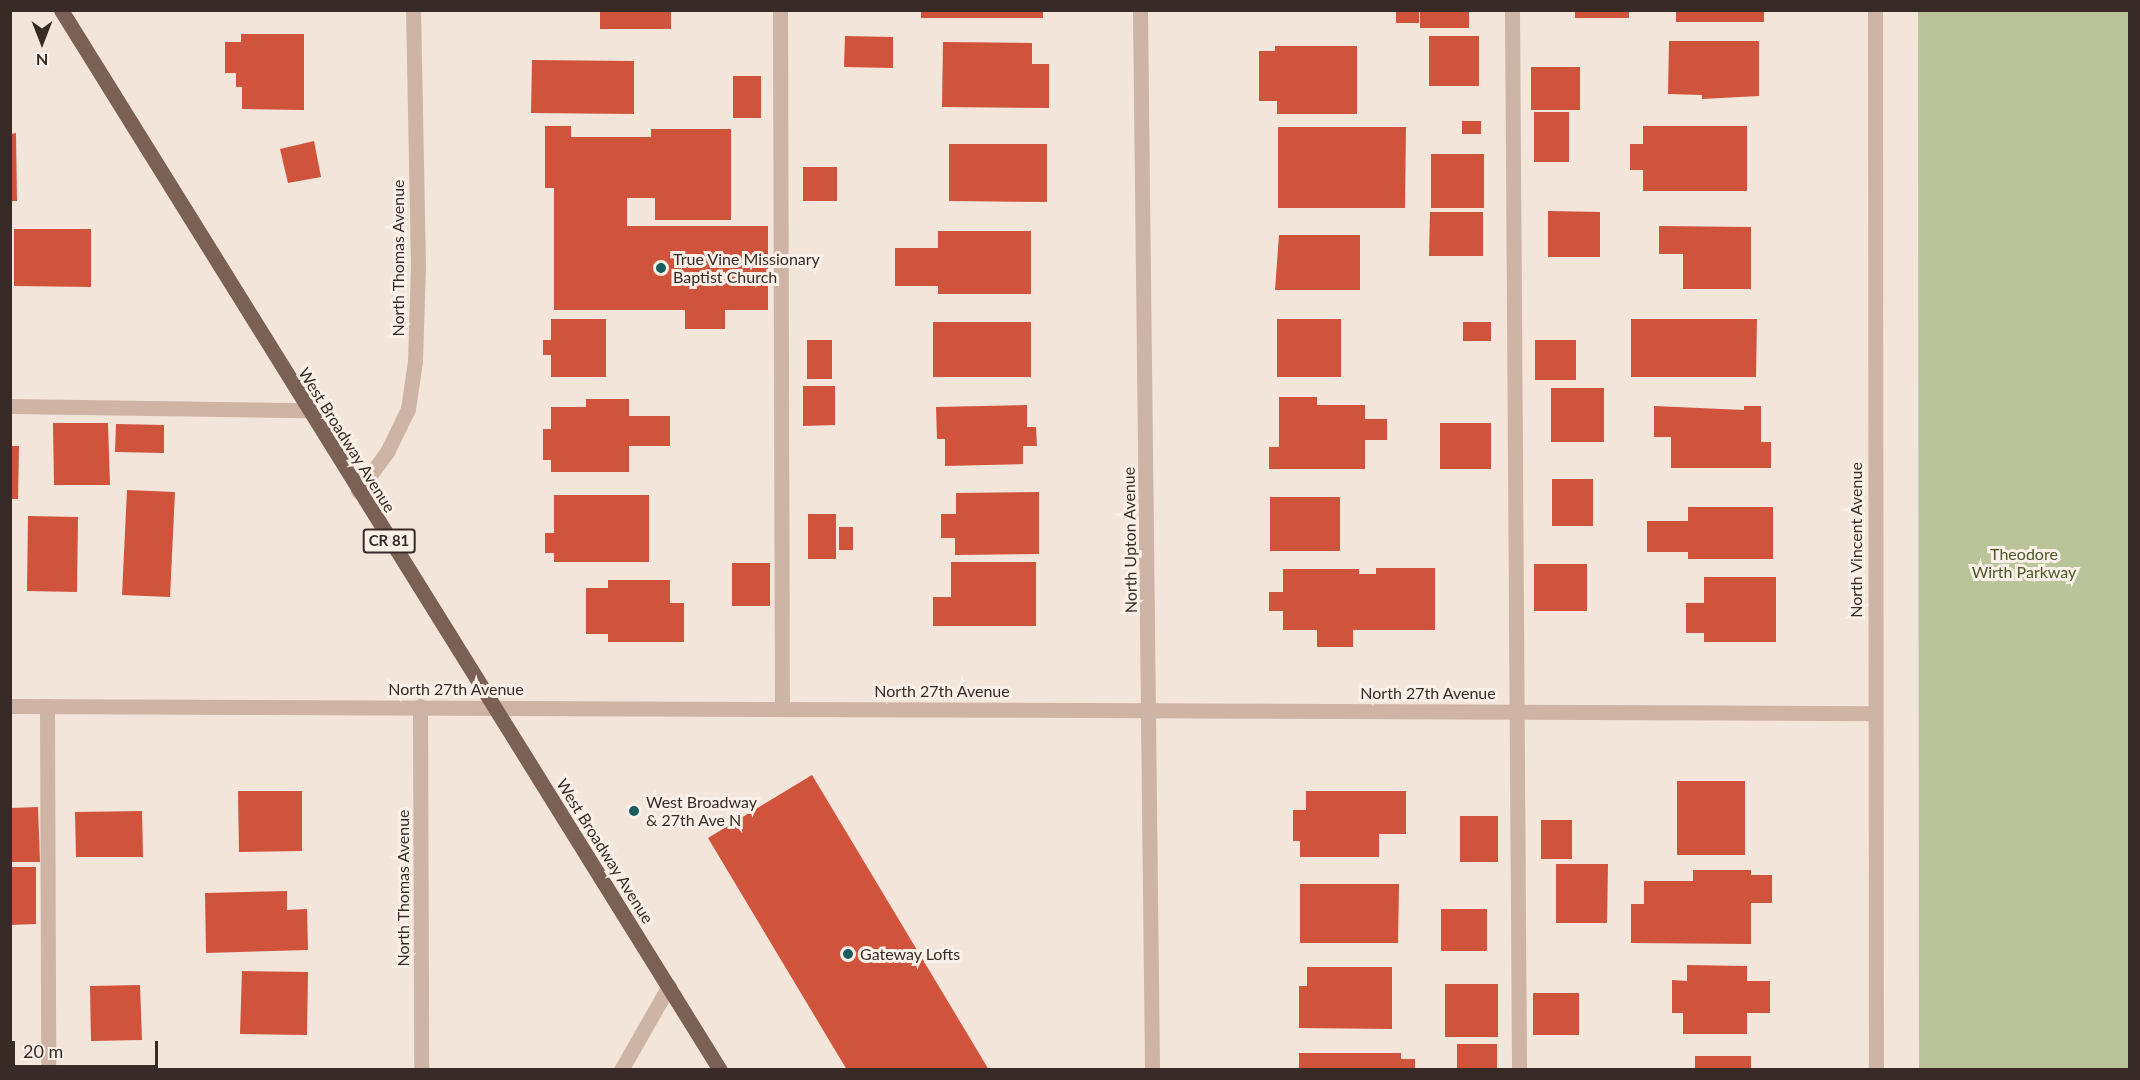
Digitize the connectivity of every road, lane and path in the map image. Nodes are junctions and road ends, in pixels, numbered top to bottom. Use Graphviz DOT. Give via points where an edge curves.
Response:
graph roads {
  1 [pos="61,10"];
  2 [pos="413,10"];
  3 [pos="780,10"];
  4 [pos="1140,10"];
  5 [pos="1512,10"];
  6 [pos="1875,10"];
  7 [pos="10,406"];
  8 [pos="307,410"];
  9 [pos="358,491"];
  10 [pos="10,706"];
  11 [pos="47,706"];
  12 [pos="420,706"];
  13 [pos="492,707"];
  14 [pos="782,708"];
  15 [pos="1150,709"];
  16 [pos="1516,712"];
  17 [pos="1873,713"];
  18 [pos="669,986"];
  19 [pos="48,1070"];
  20 [pos="421,1070"];
  21 [pos="621,1070"];
  22 [pos="720,1070"];
  23 [pos="1152,1070"];
  24 [pos="1519,1070"];
  25 [pos="1876,1070"];
  1 -- 8 [label="main road, West Broadway Avenue / CR 81"];
  2 -- 9 [label="street, North Thomas Avenue" via="418,267 415,361 408,409 387,452"];
  3 -- 14 [label="street"];
  4 -- 15 [label="street, North Upton Avenue"];
  5 -- 16 [label="street"];
  6 -- 17 [label="street, North Vincent Avenue"];
  7 -- 8 [label="street"];
  8 -- 9 [label="main road, West Broadway Avenue / CR 81"];
  9 -- 13 [label="main road, West Broadway Avenue / CR 81"];
  10 -- 11 [label="street, North 27th Avenue"];
  11 -- 12 [label="street, North 27th Avenue"];
  11 -- 19 [label="street"];
  12 -- 13 [label="street, North 27th Avenue"];
  12 -- 20 [label="street, North Thomas Avenue"];
  13 -- 14 [label="street, North 27th Avenue"];
  13 -- 18 [label="main road, West Broadway Avenue / CR 81"];
  14 -- 15 [label="street, North 27th Avenue"];
  15 -- 16 [label="street, North 27th Avenue"];
  15 -- 23 [label="street, North Upton Avenue"];
  16 -- 17 [label="street, North 27th Avenue"];
  16 -- 24 [label="street"];
  17 -- 25 [label="street, North Vincent Avenue"];
  18 -- 21 [label="street"];
  18 -- 22 [label="main road, West Broadway Avenue / CR 81"];
}
